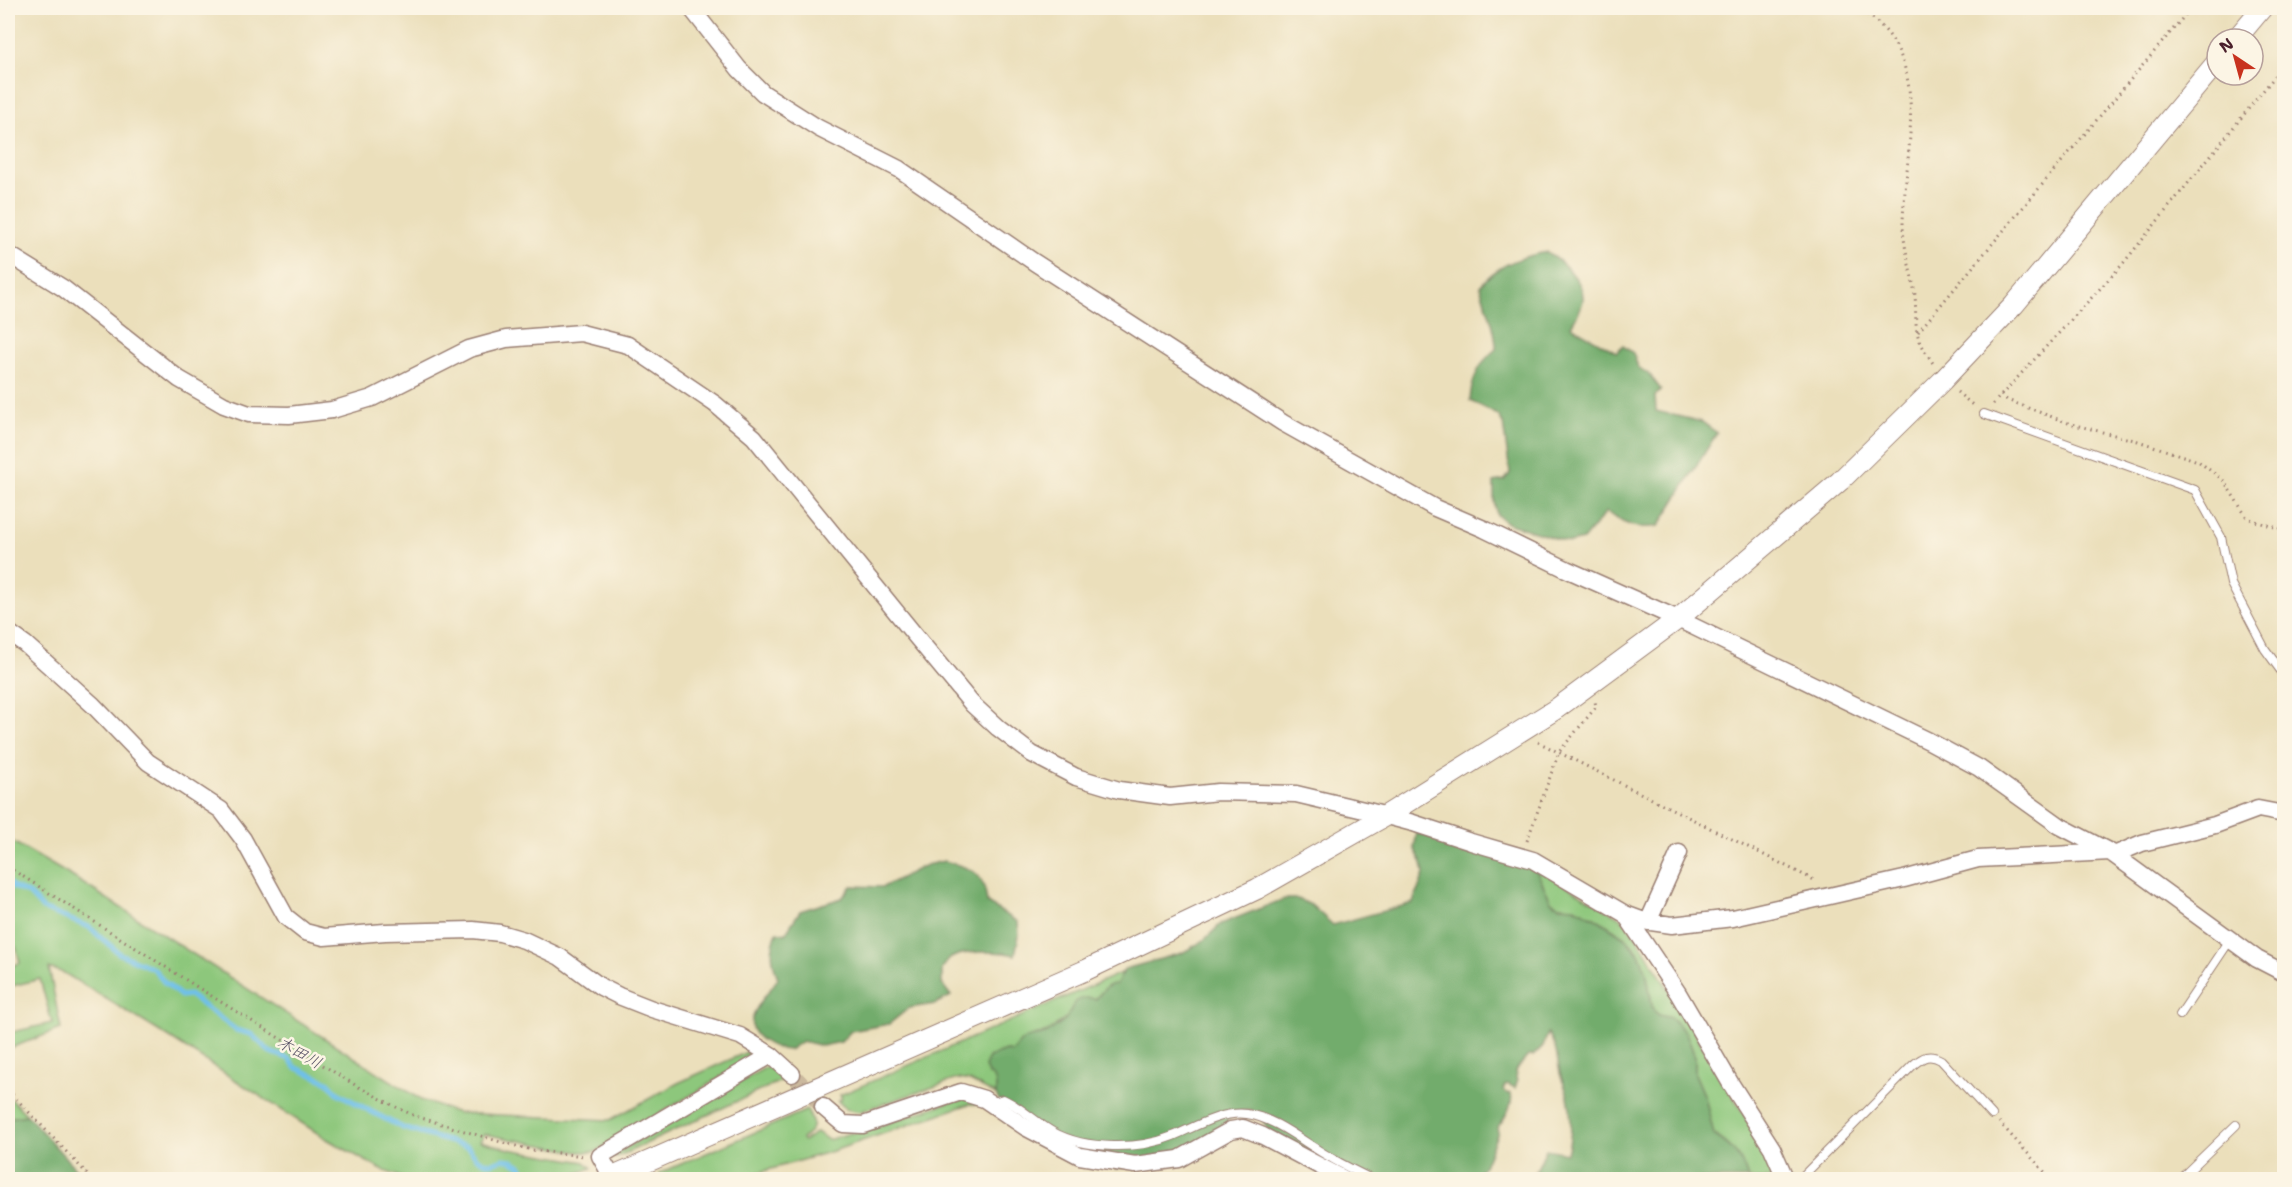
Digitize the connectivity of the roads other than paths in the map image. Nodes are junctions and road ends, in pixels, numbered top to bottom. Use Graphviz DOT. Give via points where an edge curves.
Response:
graph roads {
  1 [pos="691,8"];
  2 [pos="2262,8"];
  3 [pos="2246,27"];
  4 [pos="2205,76"];
  5 [pos="8,254"];
  6 [pos="1984,414"];
  7 [pos="1678,619"];
  8 [pos="8,632"];
  9 [pos="2284,675"];
  10 [pos="2284,814"];
  11 [pos="1385,816"];
  12 [pos="1679,853"];
  13 [pos="2112,853"];
  14 [pos="1625,914"];
  15 [pos="1648,922"];
  16 [pos="2230,940"];
  17 [pos="2284,973"];
  18 [pos="2180,1015"];
  19 [pos="771,1055"];
  20 [pos="792,1074"];
  21 [pos="991,1103"];
  22 [pos="823,1107"];
  23 [pos="1992,1114"];
  24 [pos="2236,1125"];
  25 [pos="609,1178"];
  26 [pos="1346,1179"];
  27 [pos="1373,1179"];
  28 [pos="1786,1179"];
  29 [pos="1799,1179"];
  30 [pos="2179,1179"];
  1 -- 7 [label="street" via="763,93 818,128 899,169 1034,262 1283,423 1435,508"];
  2 -- 3 [label="street"];
  4 -- 7 [label="street" via="2022,296 1943,380 1840,481"];
  5 -- 11 [label="street" via="63,288 179,379 224,405 249,414 332,410 372,398 469,349 506,339 581,333 628,345 715,404 754,437 972,704 1032,754 1076,777 1119,790 1170,797 1218,792 1296,794"];
  6 -- 9 [label="lane" via="2195,490 2221,537 2231,584 2265,649"];
  7 -- 11 [label="street" via="1523,730"];
  7 -- 13 [label="street" via="1959,757 2060,826"];
  8 -- 19 [label="street" via="93,705 148,762 221,810 243,839 286,917 305,932 324,937 473,930 500,933 543,949 619,996 740,1036"];
  10 -- 13 [label="street" via="2258,809"];
  11 -- 14 [label="street" via="1533,860"];
  11 -- 25 [label="street" via="1257,889 1086,970"];
  12 -- 15 [label="street"];
  13 -- 15 [label="street" via="1978,859 1733,918 1672,925"];
  13 -- 16 [label="street"];
  14 -- 15 [label="street"];
  14 -- 28 [label="street" via="1678,993 1772,1148"];
  16 -- 17 [label="street"];
  16 -- 18 [label="lane"];
  19 -- 20 [label="street"];
  19 -- 25 [label="street" via="600,1156"];
  21 -- 22 [label="street" via="961,1092 863,1125 843,1124"];
  21 -- 26 [label="street" via="1062,1148 1089,1158 1135,1165 1160,1163 1179,1159 1224,1133 1243,1128"];
  21 -- 27 [label="lane" via="1003,1099 1052,1131 1101,1146 1135,1145 1170,1137 1224,1114 1247,1114 1286,1130"];
  23 -- 29 [label="lane" via="1941,1060 1926,1056"];
  24 -- 30 [label="lane"];
}
